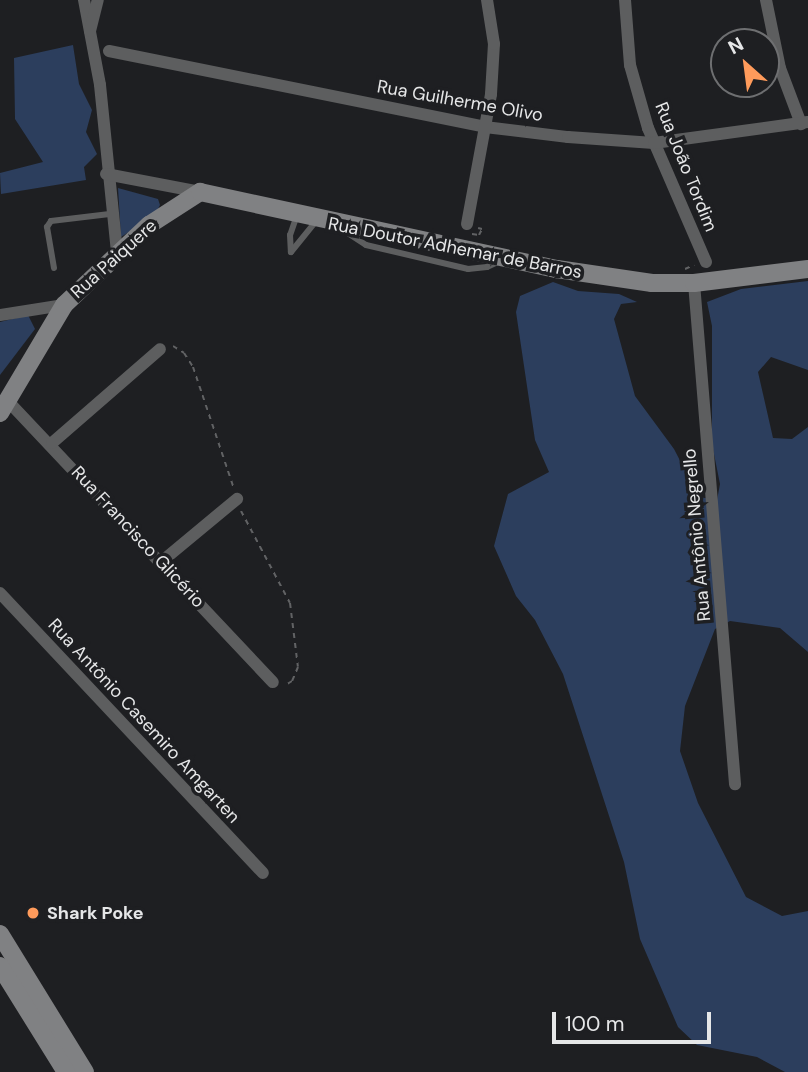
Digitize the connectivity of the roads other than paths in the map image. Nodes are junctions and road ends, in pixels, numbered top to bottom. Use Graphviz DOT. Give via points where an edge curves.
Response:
graph roads {
  1 [pos="84,0"];
  2 [pos="98,0"];
  3 [pos="487,0"];
  4 [pos="625,0"];
  5 [pos="766,0"];
  6 [pos="89,35"];
  7 [pos="109,51"];
  8 [pos="804,123"];
  9 [pos="485,127"];
  10 [pos="654,143"];
  11 [pos="106,174"];
  12 [pos="200,192"];
  13 [pos="110,214"];
  14 [pos="297,215"];
  15 [pos="317,220"];
  16 [pos="467,223"];
  17 [pos="336,224"];
  18 [pos="117,253"];
  19 [pos="503,258"];
  20 [pos="706,262"];
  21 [pos="54,268"];
  22 [pos="808,269"];
  23 [pos="694,283"];
  24 [pos="64,305"];
  25 [pos="0,316"];
  26 [pos="160,349"];
  27 [pos="2,402"];
  28 [pos="52,443"];
  29 [pos="237,499"];
  30 [pos="160,562"];
  31 [pos="0,593"];
  32 [pos="273,682"];
  33 [pos="735,784"];
  34 [pos="263,873"];
  35 [pos="0,934"];
  36 [pos="0,966"];
  37 [pos="66,1072"];
  38 [pos="85,1072"];
  1 -- 6 [label="street"];
  2 -- 6 [label="street"];
  3 -- 9 [label="street" via="494,44"];
  4 -- 10 [label="street, Rua João Tordim" via="630,65"];
  5 -- 8 [label="street" via="780,68"];
  6 -- 11 [label="street" via="100,85"];
  7 -- 9 [label="street, Rua Guilherme Olivo"];
  8 -- 10 [label="street, Rua Guilherme Olivo"];
  9 -- 10 [label="street, Rua Guilherme Olivo"];
  9 -- 16 [label="street"];
  10 -- 20 [label="street, Rua João Tordim"];
  11 -- 12 [label="street, Rua Doutor Adhemar de Barros"];
  11 -- 13 [label="street"];
  12 -- 14 [label="street, Rua Doutor Adhemar de Barros"];
  12 -- 18 [label="street, Rua Paiquere" via="178,203"];
  13 -- 18 [label="street"];
  13 -- 21 [label="lane" via="51,221 47,227"];
  14 -- 15 [label="street, Rua Doutor Adhemar de Barros"];
  14 -- 15 [label="lane" via="290,235 291,252"];
  15 -- 17 [label="street, Rua Doutor Adhemar de Barros"];
  17 -- 19 [label="street, Rua Doutor Adhemar de Barros"];
  17 -- 19 [label="lane" via="366,245 468,269 487,267"];
  18 -- 24 [label="street, Rua Paiquere"];
  19 -- 23 [label="street, Rua Doutor Adhemar de Barros" via="652,283"];
  22 -- 23 [label="street, Rua Doutor Adhemar de Barros"];
  23 -- 33 [label="street, Rua Antônio Negrello"];
  24 -- 25 [label="street"];
  24 -- 27 [label="street, Rua Paiquere"];
  26 -- 28 [label="street"];
  27 -- 28 [label="street, Rua Francisco Glicério"];
  28 -- 30 [label="street, Rua Francisco Glicério"];
  29 -- 30 [label="street"];
  30 -- 32 [label="street, Rua Francisco Glicério"];
  31 -- 34 [label="street, Rua Antônio Casemiro Amgarten"];
  35 -- 38 [label="street"];
  36 -- 37 [label="street"];
}
